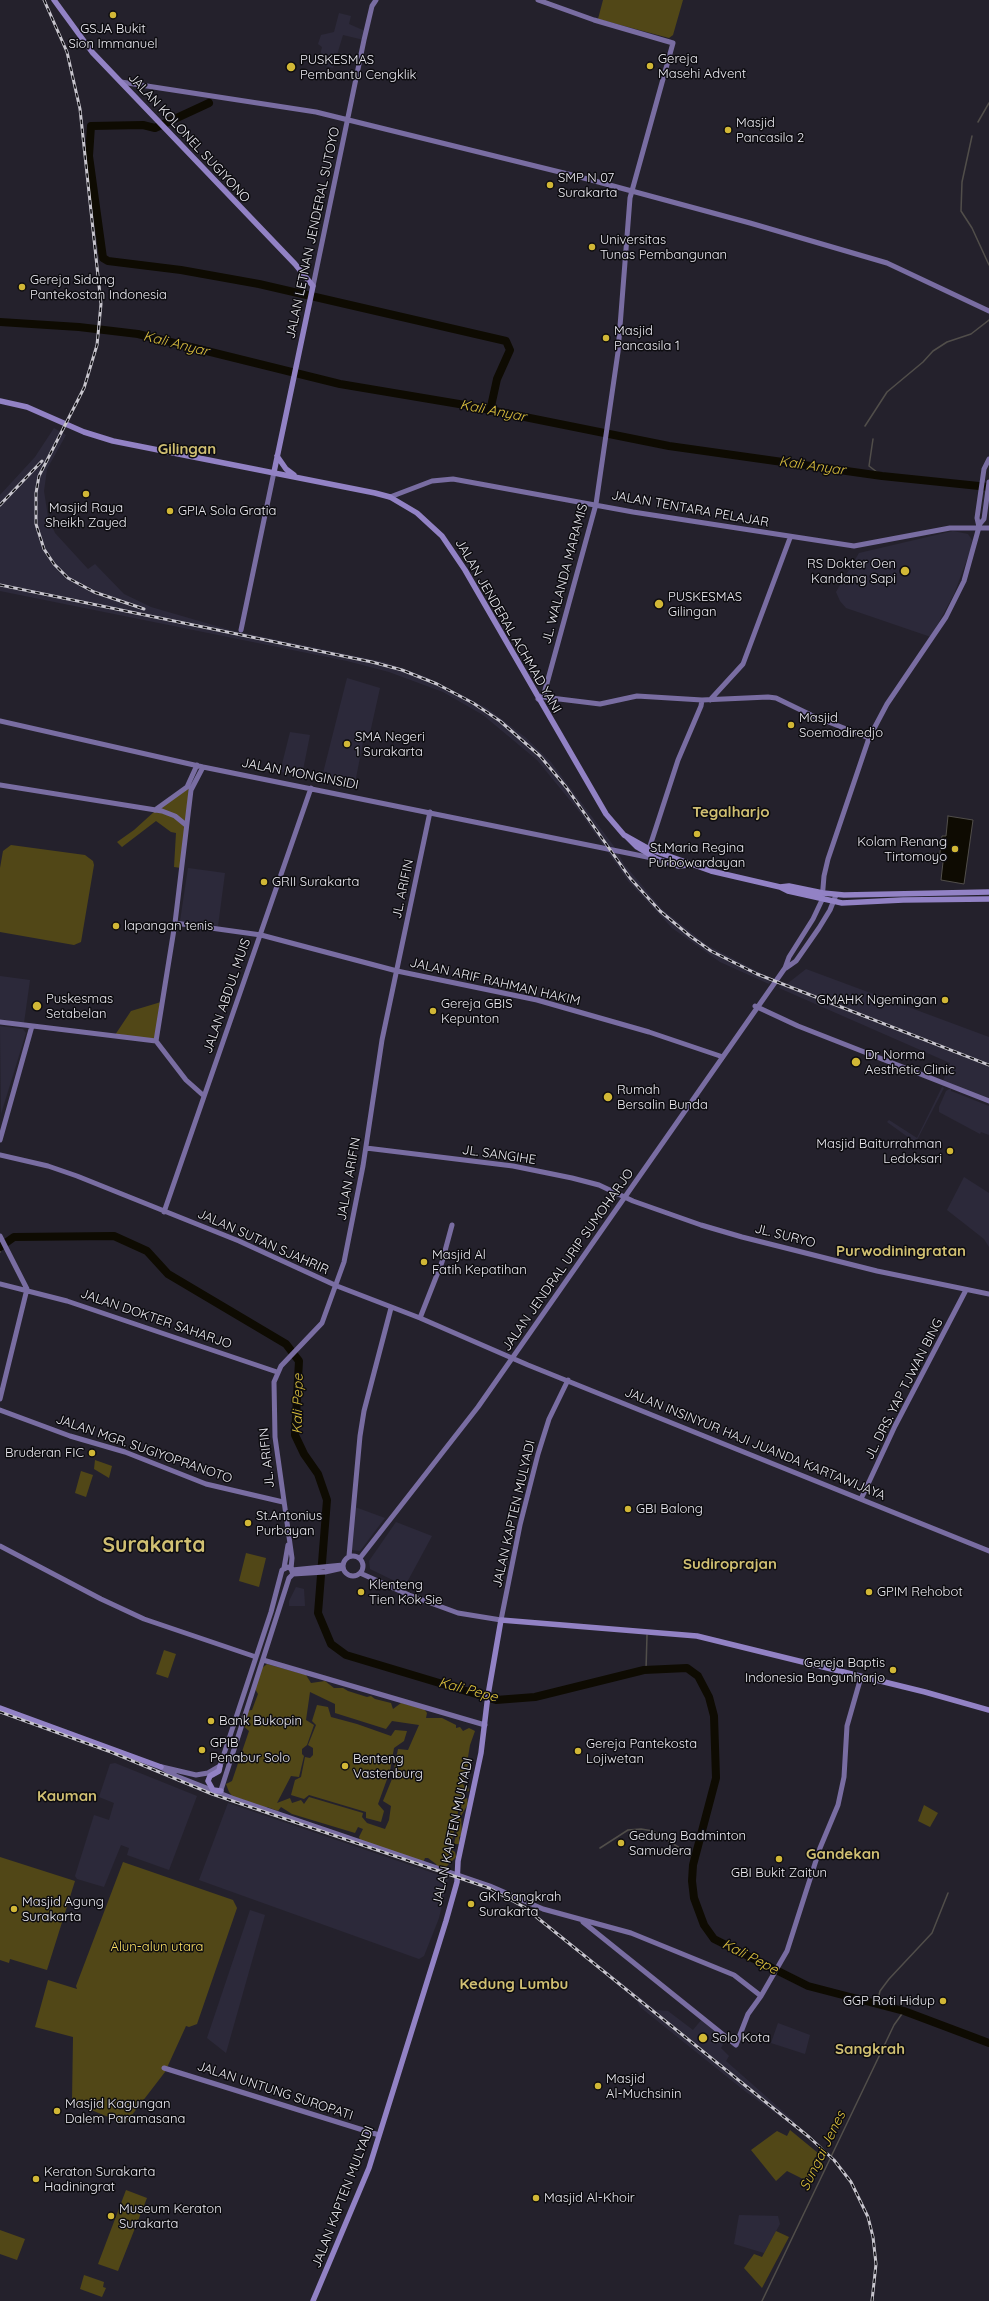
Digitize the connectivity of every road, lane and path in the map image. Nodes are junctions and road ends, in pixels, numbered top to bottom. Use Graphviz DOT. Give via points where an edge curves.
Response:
graph roads {
  1 [pos="54,0"];
  2 [pos="376,0"];
  3 [pos="538,0"];
  4 [pos="121,82"];
  5 [pos="347,119"];
  6 [pos="632,192"];
  7 [pos="313,286"];
  8 [pos="989,312"];
  9 [pos="0,401"];
  10 [pos="277,456"];
  11 [pos="989,459"];
  12 [pos="986,466"];
  13 [pos="274,472"];
  14 [pos="300,478"];
  15 [pos="989,482"];
  16 [pos="390,497"];
  17 [pos="596,504"];
  18 [pos="979,526"];
  19 [pos="989,528"];
  20 [pos="790,538"];
  21 [pos="241,630"];
  22 [pos="541,698"];
  23 [pos="702,700"];
  24 [pos="710,700"];
  25 [pos="0,721"];
  26 [pos="870,738"];
  27 [pos="200,766"];
  28 [pos="0,785"];
  29 [pos="311,788"];
  30 [pos="189,789"];
  31 [pos="155,810"];
  32 [pos="430,812"];
  33 [pos="186,826"];
  34 [pos="627,837"];
  35 [pos="649,849"];
  36 [pos="662,854"];
  37 [pos="657,859"];
  38 [pos="690,865"];
  39 [pos="780,887"];
  40 [pos="989,892"];
  41 [pos="823,893"];
  42 [pos="865,894"];
  43 [pos="836,895"];
  44 [pos="989,899"];
  45 [pos="822,900"];
  46 [pos="834,902"];
  47 [pos="865,902"];
  48 [pos="175,923"];
  49 [pos="261,934"];
  50 [pos="799,941"];
  51 [pos="806,946"];
  52 [pos="785,968"];
  53 [pos="398,971"];
  54 [pos="757,1006"];
  55 [pos="0,1022"];
  56 [pos="32,1026"];
  57 [pos="156,1041"];
  58 [pos="724,1057"];
  59 [pos="204,1096"];
  60 [pos="989,1101"];
  61 [pos="0,1140"];
  62 [pos="366,1148"];
  63 [pos="0,1155"];
  64 [pos="626,1197"];
  65 [pos="164,1212"];
  66 [pos="452,1226"];
  67 [pos="1,1237"];
  68 [pos="0,1284"];
  69 [pos="337,1286"];
  70 [pos="27,1289"];
  71 [pos="966,1290"];
  72 [pos="989,1294"];
  73 [pos="391,1308"];
  74 [pos="420,1318"];
  75 [pos="513,1358"];
  76 [pos="277,1372"];
  77 [pos="568,1380"];
  78 [pos="0,1399"];
  79 [pos="0,1410"];
  80 [pos="861,1499"];
  81 [pos="283,1502"];
  82 [pos="289,1542"];
  83 [pos="0,1546"];
  84 [pos="989,1551"];
  85 [pos="349,1556"];
  86 [pos="360,1558"];
  87 [pos="343,1566"];
  88 [pos="284,1568"];
  89 [pos="291,1573"];
  90 [pos="360,1573"];
  91 [pos="282,1575"];
  92 [pos="501,1620"];
  93 [pos="256,1657"];
  94 [pos="263,1660"];
  95 [pos="861,1677"];
  96 [pos="0,1708"];
  97 [pos="989,1710"];
  98 [pos="485,1725"];
  99 [pos="220,1766"];
  100 [pos="161,1767"];
  101 [pos="196,1774"];
  102 [pos="193,1782"];
  103 [pos="213,1790"];
  104 [pos="220,1792"];
  105 [pos="458,1875"];
  106 [pos="581,1920"];
  107 [pos="761,1996"];
  108 [pos="739,2036"];
  109 [pos="729,2040"];
  110 [pos="164,2068"];
  111 [pos="379,2135"];
  112 [pos="313,2301"];
  1 -- 4 [label="main road, JALAN KOLONEL SUGIYONO" via="82,40"];
  2 -- 5 [label="main road, JALAN LETNAN JENDERAL SUTOYO" via="368,20"];
  3 -- 6 [label="main road" via="594,20 673,43"];
  4 -- 5 [label="main road"];
  4 -- 7 [label="main road, JALAN KOLONEL SUGIYONO"];
  5 -- 6 [label="main road"];
  5 -- 7 [label="main road, JALAN LETNAN JENDERAL SUTOYO"];
  6 -- 8 [label="main road" via="887,264"];
  6 -- 17 [label="main road, JL. WALANDA MARAMIS" via="612,401"];
  7 -- 10 [label="main road, JALAN LETNAN JENDERAL SUTOYO"];
  9 -- 13 [label="main road, JALAN JENDERAL ACHMAD YANI" via="28,407 84,432 112,441"];
  10 -- 13 [label="main road, JALAN LETNAN JENDERAL SUTOYO"];
  10 -- 14 [label="main road" via="286,469"];
  11 -- 12 [label="main road"];
  12 -- 18 [label="main road" via="977,518"];
  13 -- 14 [label="main road, JALAN JENDERAL ACHMAD YANI"];
  13 -- 21 [label="main road"];
  14 -- 16 [label="main road, JALAN JENDERAL ACHMAD YANI"];
  15 -- 18 [label="main road" via="984,519"];
  16 -- 17 [label="main road, JALAN TENTARA PELAJAR" via="419,485 447,479"];
  16 -- 22 [label="main road, JALAN JENDERAL ACHMAD YANI" via="428,521 453,550"];
  17 -- 20 [label="main road, JALAN TENTARA PELAJAR"];
  17 -- 22 [label="main road, JL. WALANDA MARAMIS"];
  18 -- 19 [label="main road, JALAN TENTARA PELAJAR"];
  18 -- 20 [label="main road, JALAN TENTARA PELAJAR" via="938,530 860,546"];
  18 -- 26 [label="main road, JALAN JENDRAL URIP SUMOHARJO" via="969,565 956,598 888,704"];
  20 -- 24 [label="main road" via="743,664"];
  22 -- 23 [label="main road" via="600,704 636,696"];
  22 -- 34 [label="main road, JALAN JENDERAL ACHMAD YANI" via="601,807"];
  23 -- 24 [label="main road"];
  23 -- 35 [label="main road" via="678,760"];
  24 -- 26 [label="main road" via="756,696 776,698"];
  25 -- 27 [label="main road, JALAN MONGINSIDI"];
  26 -- 41 [label="main road, JALAN JENDRAL URIP SUMOHARJO" via="828,859"];
  27 -- 29 [label="main road, JALAN MONGINSIDI"];
  27 -- 30 [label="main road"];
  28 -- 31 [label="main road"];
  29 -- 32 [label="main road, JALAN MONGINSIDI"];
  29 -- 49 [label="main road, JALAN ABDUL MUIS"];
  30 -- 31 [label="main road"];
  30 -- 33 [label="main road"];
  31 -- 33 [label="main road" via="169,813"];
  32 -- 37 [label="main road, JALAN MONGINSIDI"];
  32 -- 53 [label="main road, JL. ARIFIN"];
  33 -- 48 [label="main road"];
  34 -- 35 [label="main road, JALAN JENDERAL ACHMAD YANI"];
  34 -- 37 [label="main road, JALAN JENDERAL ACHMAD YANI" via="637,847"];
  35 -- 36 [label="main road, JALAN JENDERAL ACHMAD YANI"];
  36 -- 37 [label="main road"];
  36 -- 38 [label="main road, JALAN JENDERAL ACHMAD YANI"];
  37 -- 38 [label="main road, JALAN JENDERAL ACHMAD YANI" via="678,866"];
  38 -- 39 [label="main road, JALAN JENDERAL ACHMAD YANI"];
  39 -- 41 [label="main road, JALAN JENDERAL ACHMAD YANI" via="789,886"];
  39 -- 45 [label="main road, JALAN JENDERAL ACHMAD YANI"];
  40 -- 42 [label="main road, JALAN JENDERAL ACHMAD YANI"];
  41 -- 43 [label="main road, JALAN JENDERAL ACHMAD YANI"];
  41 -- 45 [label="main road, JALAN JENDRAL URIP SUMOHARJO"];
  42 -- 43 [label="main road, JALAN JENDERAL ACHMAD YANI"];
  42 -- 47 [label="main road"];
  43 -- 46 [label="main road, JALAN JENDRAL URIP SUMOHARJO"];
  44 -- 47 [label="main road, JALAN JENDERAL ACHMAD YANI"];
  45 -- 46 [label="main road, JALAN JENDERAL ACHMAD YANI"];
  45 -- 50 [label="main road, JALAN JENDRAL URIP SUMOHARJO"];
  46 -- 47 [label="main road, JALAN JENDERAL ACHMAD YANI"];
  46 -- 51 [label="main road, JALAN JENDRAL URIP SUMOHARJO"];
  48 -- 49 [label="main road, JALAN ARIF RAHMAN HAKIM"];
  48 -- 57 [label="main road"];
  49 -- 53 [label="main road, JALAN ARIF RAHMAN HAKIM"];
  49 -- 59 [label="main road, JALAN ABDUL MUIS"];
  50 -- 51 [label="main road"];
  50 -- 52 [label="main road, JALAN JENDRAL URIP SUMOHARJO"];
  51 -- 52 [label="main road, JALAN JENDRAL URIP SUMOHARJO" via="796,961"];
  52 -- 54 [label="main road, JALAN JENDRAL URIP SUMOHARJO"];
  53 -- 58 [label="main road, JALAN ARIF RAHMAN HAKIM" via="537,1000 649,1032"];
  53 -- 62 [label="main road, JALAN ARIFIN" via="382,1040"];
  54 -- 58 [label="main road, JALAN JENDRAL URIP SUMOHARJO"];
  54 -- 60 [label="main road" via="804,1029"];
  55 -- 56 [label="main road"];
  56 -- 57 [label="main road"];
  56 -- 61 [label="main road"];
  57 -- 59 [label="main road" via="186,1080"];
  58 -- 64 [label="main road, JALAN JENDRAL URIP SUMOHARJO"];
  59 -- 65 [label="main road, JALAN ABDUL MUIS"];
  62 -- 64 [label="main road, JL. SANGIHE" via="513,1166 599,1185"];
  62 -- 69 [label="main road, JALAN ARIFIN" via="347,1250"];
  63 -- 65 [label="main road, JALAN SUTAN SJAHRIR" via="56,1168"];
  64 -- 71 [label="main road, JL. SURYO" via="701,1225 742,1237 877,1271"];
  64 -- 75 [label="main road, JALAN JENDRAL URIP SUMOHARJO"];
  65 -- 69 [label="main road, JALAN SUTAN SJAHRIR" via="239,1241"];
  66 -- 74 [label="main road" via="442,1262"];
  67 -- 70 [label="main road"];
  68 -- 70 [label="main road, JALAN DOKTER SAHARJO"];
  69 -- 73 [label="main road, JALAN SUTAN SJAHRIR"];
  69 -- 76 [label="main road, JALAN ARIFIN" via="322,1323"];
  70 -- 76 [label="main road, JALAN DOKTER SAHARJO"];
  70 -- 78 [label="main road"];
  71 -- 72 [label="main road, JL. SURYO"];
  71 -- 80 [label="main road, JL. DRS. YAP TJWAN BING" via="895,1426"];
  73 -- 74 [label="main road, JALAN SUTAN SJAHRIR"];
  73 -- 85 [label="main road" via="364,1411"];
  74 -- 75 [label="main road, JALAN SUTAN SJAHRIR"];
  75 -- 77 [label="main road, JALAN INSINYUR HAJI JUANDA KARTAWIJAYA"];
  75 -- 86 [label="main road, JALAN JENDRAL URIP SUMOHARJO" via="475,1412"];
  76 -- 81 [label="main road, JL. ARIFIN" via="273,1386 274,1415"];
  77 -- 80 [label="main road, JALAN INSINYUR HAJI JUANDA KARTAWIJAYA"];
  77 -- 92 [label="main road, JALAN KAPTEN MULYADI" via="550,1419 538,1454"];
  79 -- 81 [label="main road, JALAN MGR. SUGIYOPRANOTO" via="70,1436 125,1452 206,1484"];
  80 -- 84 [label="main road, JALAN INSINYUR HAJI JUANDA KARTAWIJAYA"];
  81 -- 82 [label="main road, JL. ARIFIN"];
  82 -- 88 [label="main road"];
  82 -- 89 [label="main road, JL. ARIFIN"];
  83 -- 93 [label="main road" via="144,1619"];
  85 -- 86 [label="main road"];
  85 -- 87 [label="main road"];
  86 -- 90 [label="main road" via="363,1564"];
  87 -- 89 [label="main road"];
  87 -- 90 [label="main road" via="348,1575"];
  88 -- 89 [label="main road"];
  88 -- 91 [label="main road"];
  89 -- 91 [label="main road"];
  89 -- 94 [label="main road, JL. ARIFIN"];
  90 -- 92 [label="main road" via="458,1613"];
  91 -- 93 [label="main road"];
  92 -- 95 [label="main road" via="696,1636"];
  92 -- 98 [label="main road, JALAN KAPTEN MULYADI"];
  93 -- 99 [label="main road"];
  94 -- 98 [label="main road"];
  94 -- 104 [label="main road, JL. ARIFIN"];
  95 -- 97 [label="main road"];
  95 -- 107 [label="main road" via="847,1726 842,1794 819,1852 790,1945"];
  96 -- 100 [label="main road"];
  98 -- 105 [label="main road, JALAN KAPTEN MULYADI"];
  99 -- 101 [label="main road" via="208,1774"];
  99 -- 103 [label="main road" via="219,1771 214,1772 209,1778"];
  100 -- 101 [label="main road"];
  100 -- 102 [label="main road"];
  101 -- 102 [label="main road"];
  102 -- 103 [label="main road"];
  103 -- 104 [label="main road"];
  104 -- 105 [label="main road"];
  105 -- 106 [label="main road" via="544,1909"];
  105 -- 111 [label="main road, JALAN KAPTEN MULYADI"];
  106 -- 107 [label="main road" via="631,1933 697,1959 734,1975"];
  106 -- 109 [label="main road"];
  107 -- 108 [label="main road" via="748,2014"];
  108 -- 109 [label="main road"];
  108 -- 109 [label="main road" via="736,2045"];
  110 -- 111 [label="main road, JALAN UNTUNG SUROPATI"];
  111 -- 112 [label="main road, JALAN KAPTEN MULYADI" via="358,2197"];
}
